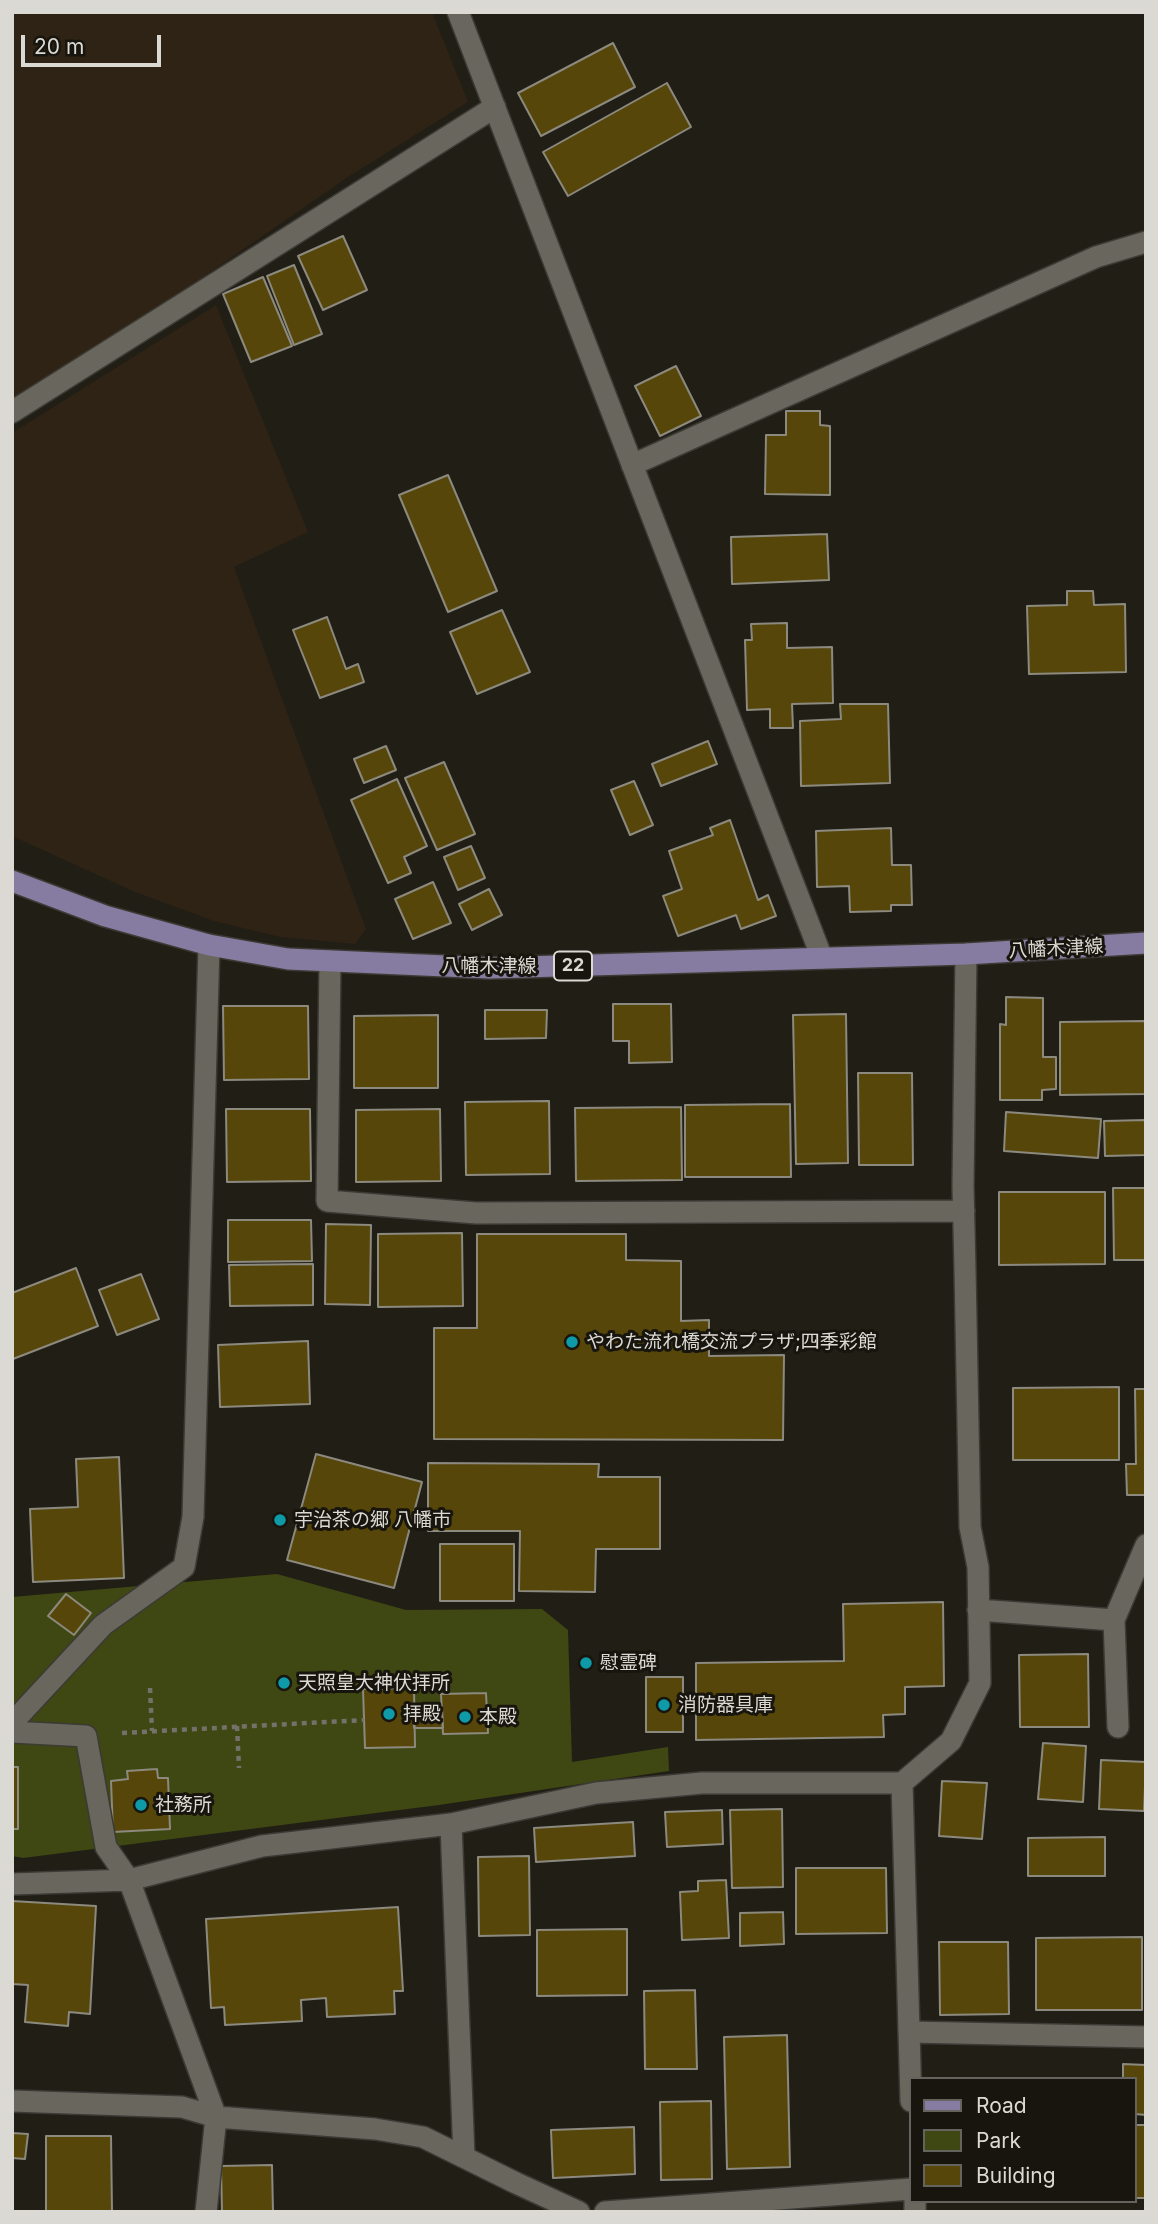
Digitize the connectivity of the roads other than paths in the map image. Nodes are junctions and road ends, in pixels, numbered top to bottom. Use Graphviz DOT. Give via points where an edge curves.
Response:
graph roads {
  1 [pos="458,12"];
  2 [pos="495,107"];
  3 [pos="1146,242"];
  4 [pos="12,412"];
  5 [pos="632,464"];
  6 [pos="12,881"];
  7 [pos="1146,943"];
  8 [pos="209,945"];
  9 [pos="966,954"];
  10 [pos="822,958"];
  11 [pos="330,961"];
  12 [pos="964,1211"];
  13 [pos="1146,1545"];
  14 [pos="978,1610"];
  15 [pos="1114,1620"];
  16 [pos="12,1723"];
  17 [pos="1118,1727"];
  18 [pos="12,1732"];
  19 [pos="902,1783"];
  20 [pos="451,1824"];
  21 [pos="129,1880"];
  22 [pos="12,1884"];
  23 [pos="909,2032"];
  24 [pos="1146,2036"];
  25 [pos="910,2077"];
  26 [pos="12,2101"];
  27 [pos="216,2117"];
  28 [pos="464,2157"];
  29 [pos="909,2189"];
  30 [pos="206,2212"];
  31 [pos="579,2212"];
  32 [pos="605,2212"];
  1 -- 2 [label="street"];
  2 -- 4 [label="street"];
  2 -- 5 [label="street"];
  3 -- 5 [label="street" via="1096,257"];
  5 -- 10 [label="street"];
  6 -- 8 [label="main road, 八幡木津線 / 22" via="105,916"];
  7 -- 9 [label="main road, 八幡木津線 / 22"];
  8 -- 11 [label="main road, 八幡木津線 / 22" via="288,959"];
  8 -- 16 [label="street" via="193,1517 184,1567 103,1625"];
  9 -- 10 [label="main road, 八幡木津線 / 22"];
  9 -- 12 [label="street"];
  10 -- 11 [label="main road, 八幡木津線 / 22" via="491,968"];
  11 -- 12 [label="street" via="327,1201 476,1213"];
  12 -- 14 [label="street" via="970,1527 978,1567"];
  13 -- 15 [label="street"];
  14 -- 15 [label="street"];
  14 -- 19 [label="street" via="980,1683 951,1741"];
  15 -- 17 [label="street"];
  18 -- 21 [label="street" via="86,1737 106,1847"];
  19 -- 20 [label="street" via="702,1783 596,1793"];
  19 -- 23 [label="street"];
  20 -- 21 [label="street" via="262,1846"];
  20 -- 28 [label="street"];
  21 -- 22 [label="street"];
  21 -- 27 [label="street"];
  23 -- 24 [label="street"];
  23 -- 25 [label="street"];
  26 -- 27 [label="street" via="182,2107"];
  27 -- 28 [label="street" via="375,2129 423,2137"];
  27 -- 30 [label="street"];
  28 -- 31 [label="street"];
  29 -- 32 [label="street"];
}
